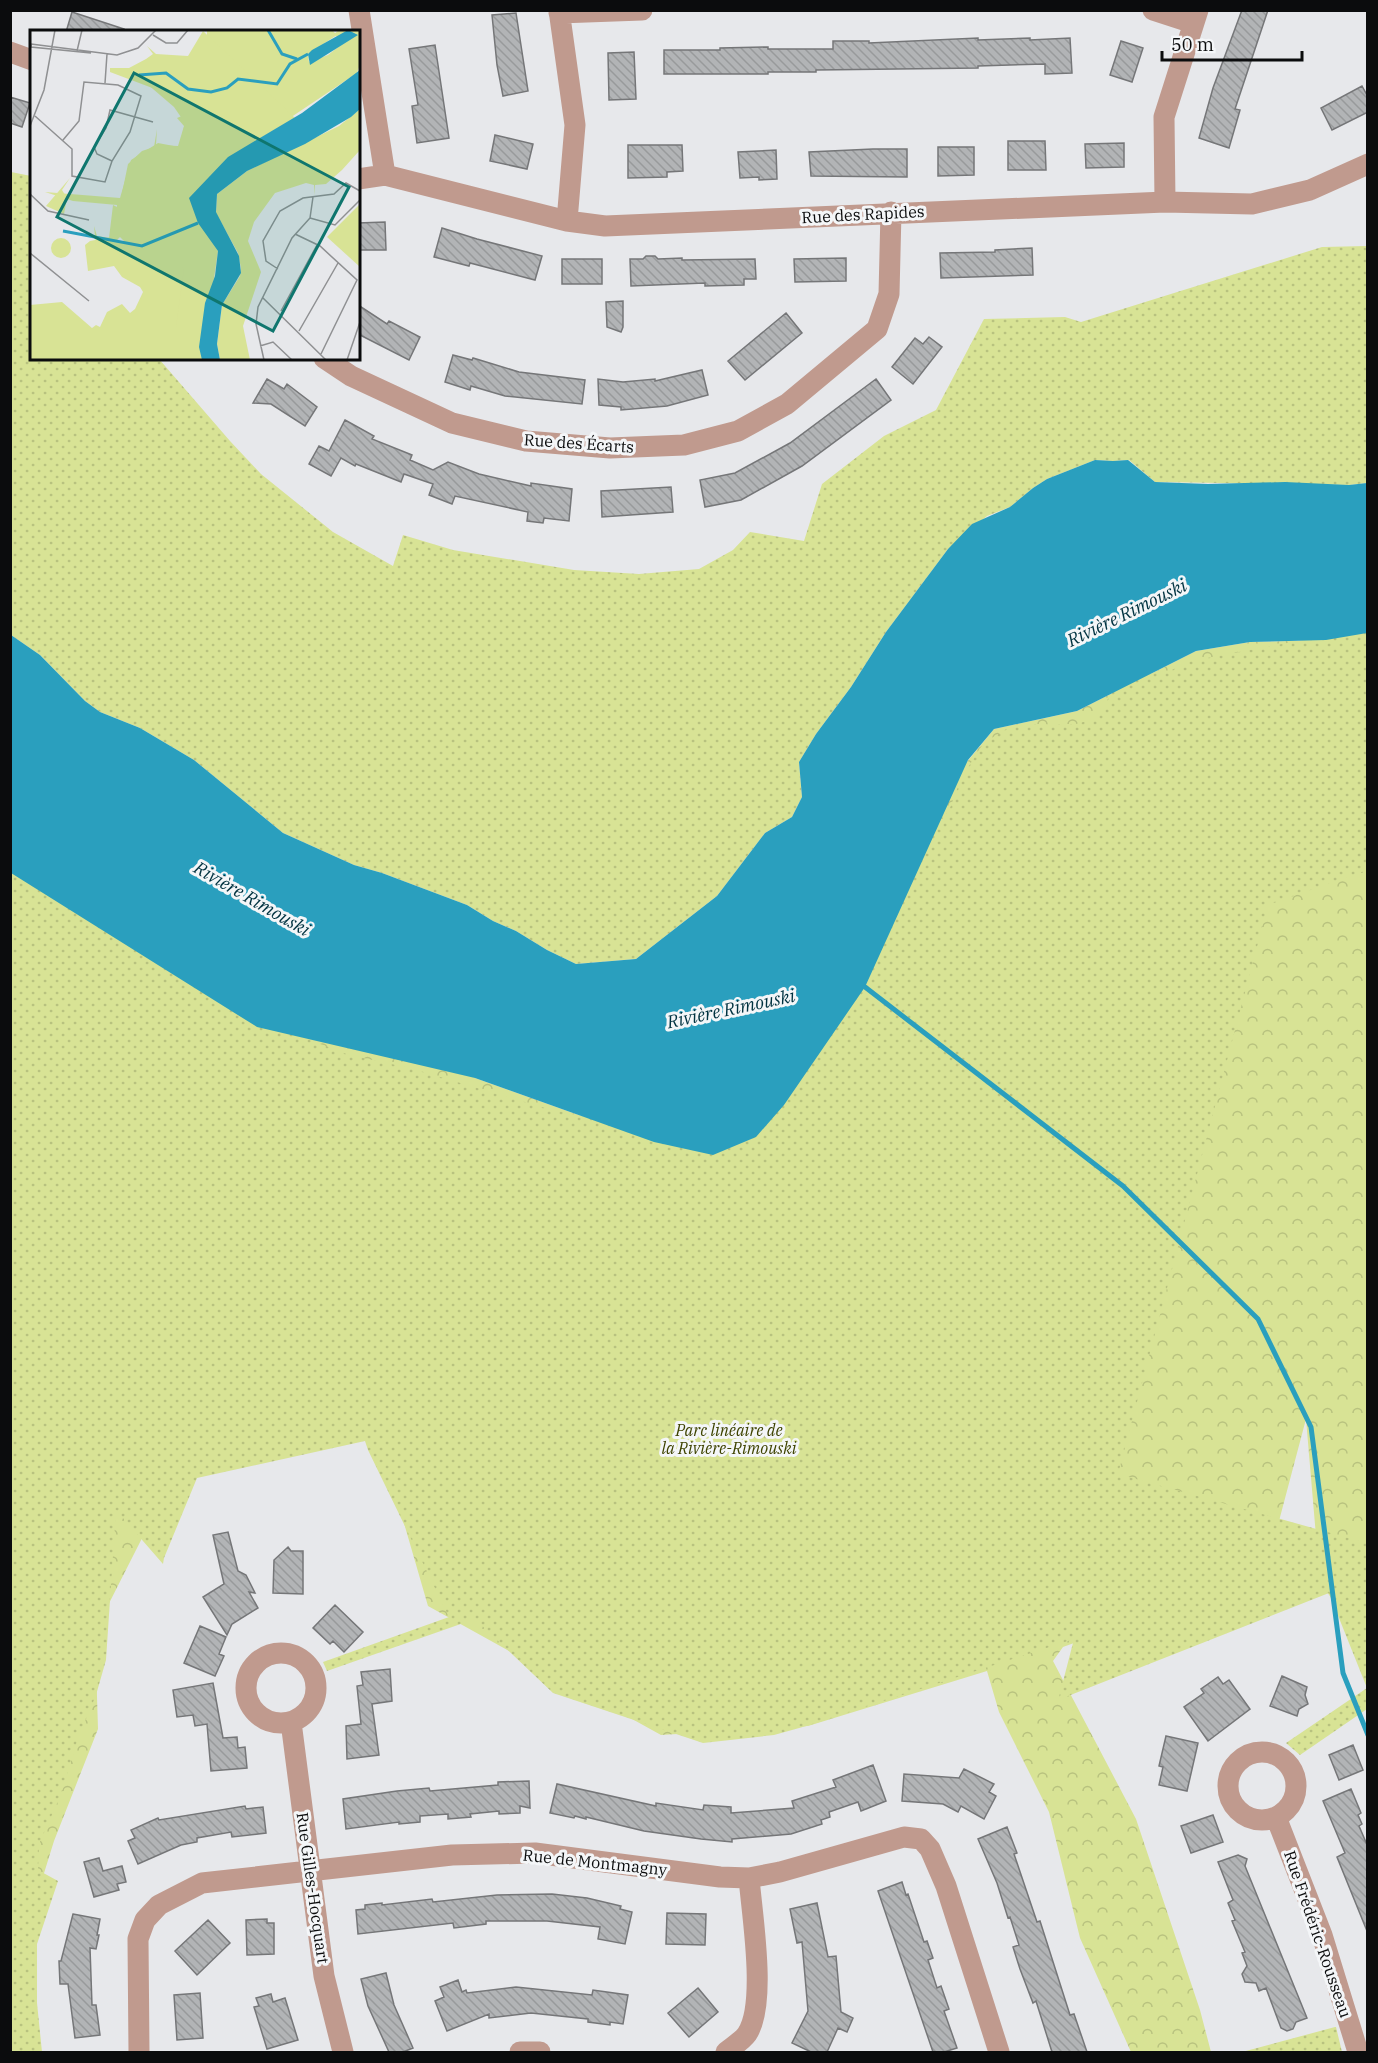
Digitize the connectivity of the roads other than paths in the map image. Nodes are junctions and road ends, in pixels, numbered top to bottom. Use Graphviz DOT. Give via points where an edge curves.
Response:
graph roads {
  1 [pos="359,10"];
  2 [pos="642,10"];
  3 [pos="1153,10"];
  4 [pos="559,12"];
  5 [pos="1195,17"];
  6 [pos="10,52"];
  7 [pos="30,59"];
  8 [pos="1368,164"];
  9 [pos="385,175"];
  10 [pos="360,179"];
  11 [pos="1165,202"];
  12 [pos="891,212"];
  13 [pos="567,221"];
  14 [pos="327,360"];
  15 [pos="291,1722"];
  16 [pos="1276,1817"];
  17 [pos="310,1871"];
  18 [pos="749,1878"];
  19 [pos="139,2052"];
  20 [pos="343,2052"];
  21 [pos="520,2052"];
  22 [pos="540,2052"];
  23 [pos="726,2052"];
  24 [pos="999,2052"];
  25 [pos="1358,2052"];
  1 -- 9 [label="street"];
  2 -- 4 [label="street"];
  3 -- 5 [label="street"];
  4 -- 13 [label="street" via="575,125"];
  5 -- 11 [label="street" via="1164,117"];
  6 -- 7 [label="street"];
  8 -- 11 [label="street, Rue des Rapides" via="1310,190 1252,204"];
  9 -- 10 [label="street, Rue des Rapides"];
  9 -- 13 [label="street, Rue des Rapides"];
  11 -- 12 [label="street, Rue des Rapides"];
  12 -- 13 [label="street, Rue des Rapides" via="605,226"];
  12 -- 14 [label="street, Rue des Écarts" via="889,294 877,329 786,404 738,431 684,445 610,448 526,441 452,423 351,376"];
  15 -- 17 [label="street, Rue Gilles-Hocquart"];
  16 -- 25 [label="street, Rue Frédéric-Rousseau" via="1322,1935"];
  17 -- 18 [label="street, Rue de Montmagny" via="452,1855 536,1853"];
  17 -- 19 [label="street, Rue de Montmagny" via="202,1883 159,1905 145,1920 138,1939"];
  17 -- 20 [label="street, Rue Gilles-Hocquart" via="324,1976"];
  18 -- 23 [label="street" via="758,1985 753,2019 746,2035"];
  18 -- 24 [label="street, Rue de Montmagny" via="904,1837 921,1839 930,1849 946,1886"];
  21 -- 22 [label="street"];
}
